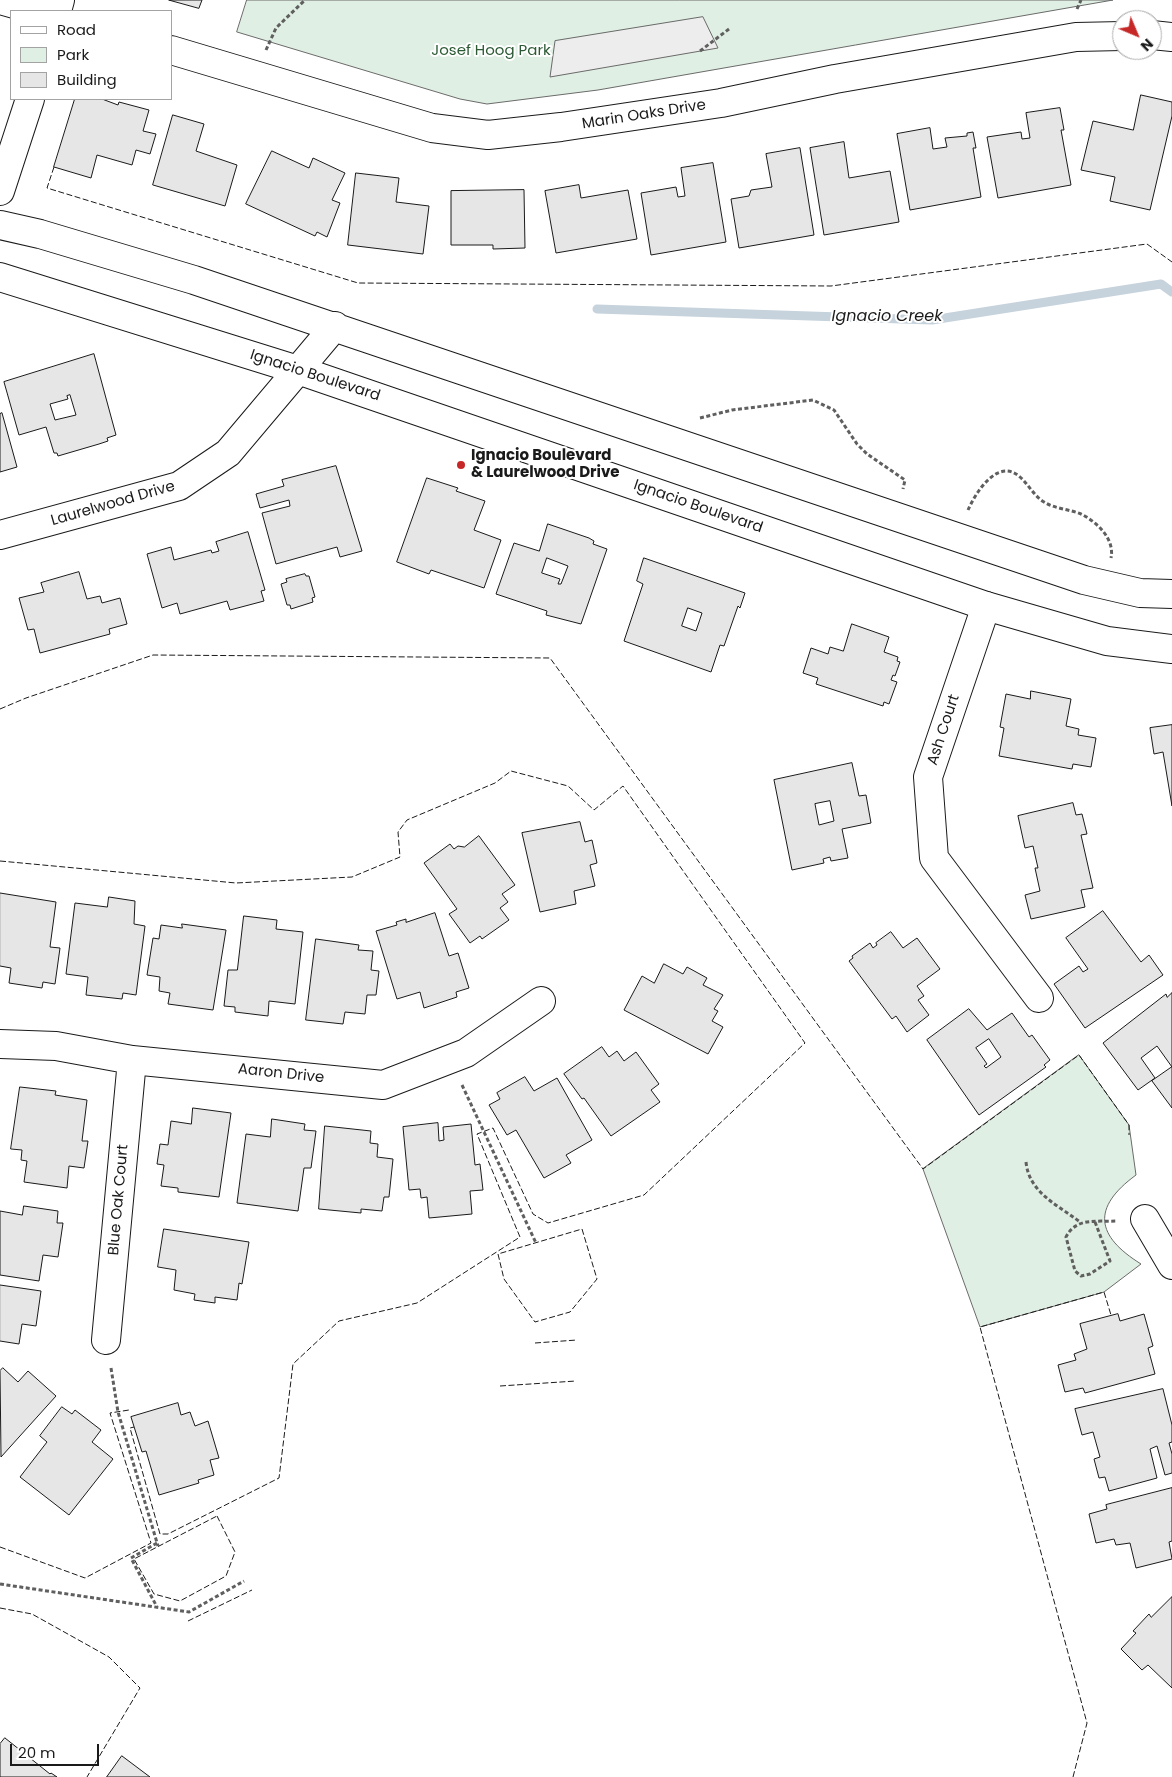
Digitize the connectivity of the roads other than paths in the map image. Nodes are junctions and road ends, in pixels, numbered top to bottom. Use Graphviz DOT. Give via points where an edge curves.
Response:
graph roads {
  1 [pos="0,0"];
  2 [pos="35,10"];
  3 [pos="1112,36"];
  4 [pos="172,50"];
  5 [pos="30,100"];
  6 [pos="0,191"];
  7 [pos="0,225"];
  8 [pos="0,277"];
  9 [pos="335,326"];
  10 [pos="298,370"];
  11 [pos="0,535"];
  12 [pos="1172,594"];
  13 [pos="986,606"];
  14 [pos="1172,649"];
  15 [pos="1038,998"];
  16 [pos="541,1001"];
  17 [pos="0,1044"];
  18 [pos="132,1060"];
  19 [pos="1145,1219"];
  20 [pos="1172,1265"];
  21 [pos="106,1340"];
  1 -- 2 [label="street"];
  3 -- 4 [label="street, Marin Oaks Drive" via="1076,37 835,78 721,103 488,135 432,128"];
  5 -- 6 [label="street"];
  7 -- 9 [label="street" via="185,277"];
  8 -- 10 [label="street, Ignacio Boulevard"];
  9 -- 10 [label="street, Laurelwood Drive"];
  9 -- 12 [label="street" via="1106,586 1140,593"];
  10 -- 11 [label="street, Laurelwood Drive" via="228,453 179,486"];
  10 -- 13 [label="street, Ignacio Boulevard"];
  13 -- 14 [label="street, Ignacio Boulevard" via="1107,641"];
  13 -- 15 [label="street, Ash Court" via="928,777 934,858"];
  16 -- 18 [label="street, Aaron Drive" via="466,1054 383,1084"];
  17 -- 18 [label="street, Aaron Drive" via="56,1046"];
  18 -- 21 [label="street, Blue Oak Court"];
  19 -- 20 [label="street"];
}
